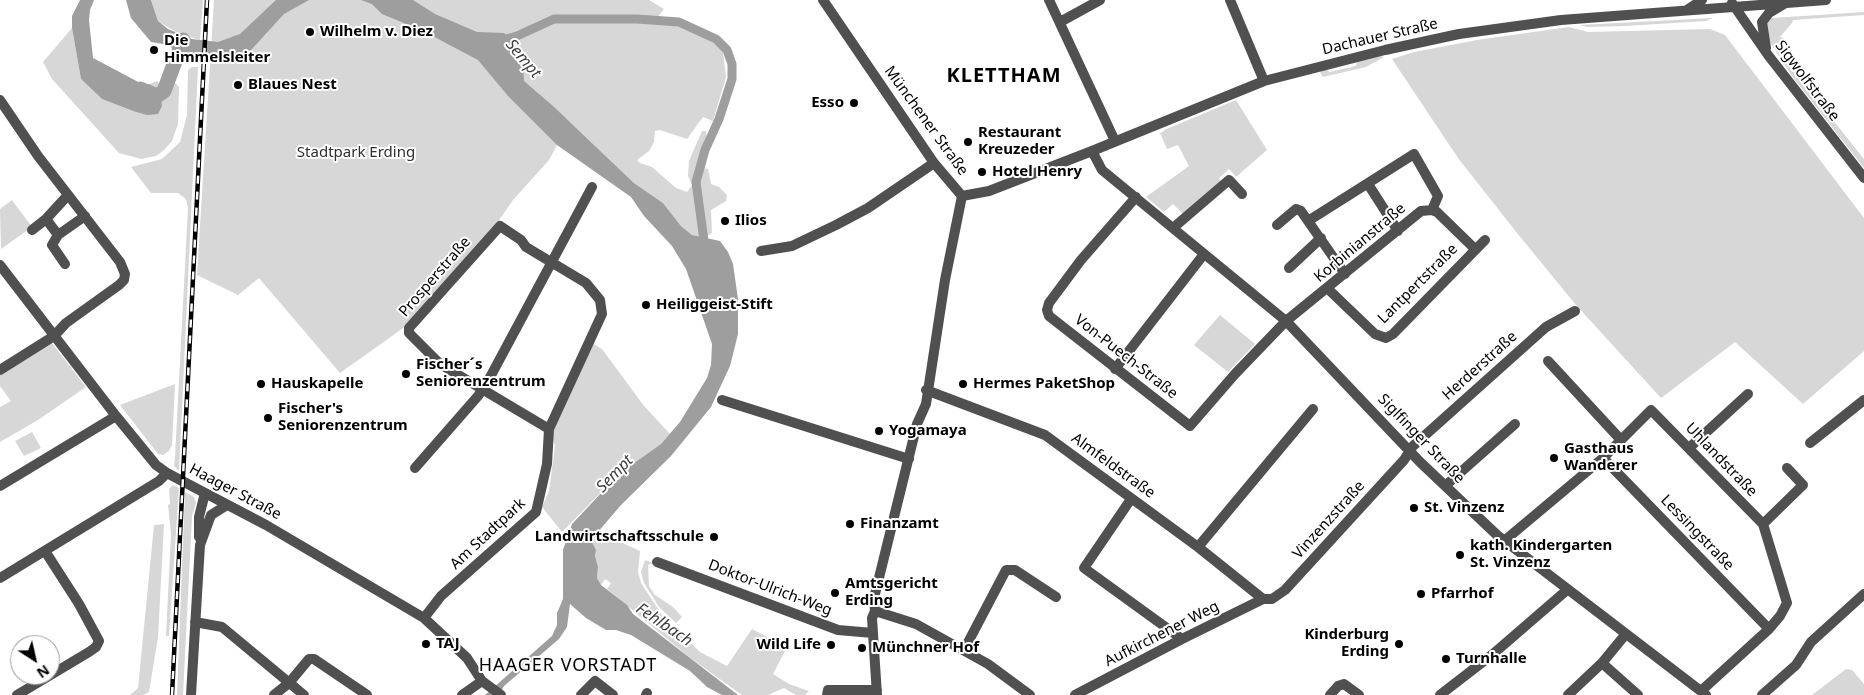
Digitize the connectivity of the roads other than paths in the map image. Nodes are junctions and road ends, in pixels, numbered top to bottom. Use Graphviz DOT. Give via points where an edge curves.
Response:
graph roads {
  1 [pos="823,0"];
  2 [pos="1049,0"];
  3 [pos="1100,0"];
  4 [pos="1230,0"];
  5 [pos="1702,0"];
  6 [pos="1826,0"];
  7 [pos="1787,2"];
  8 [pos="1732,3"];
  9 [pos="1686,10"];
  10 [pos="1060,22"];
  11 [pos="1768,55"];
  12 [pos="1264,81"];
  13 [pos="0,100"];
  14 [pos="1115,141"];
  15 [pos="1092,151"];
  16 [pos="934,163"];
  17 [pos="1864,178"];
  18 [pos="1368,184"];
  19 [pos="592,187"];
  20 [pos="1242,194"];
  21 [pos="68,196"];
  22 [pos="962,196"];
  23 [pos="1136,197"];
  24 [pos="1432,210"];
  25 [pos="85,216"];
  26 [pos="46,219"];
  27 [pos="1308,221"];
  28 [pos="1277,225"];
  29 [pos="1173,228"];
  30 [pos="32,230"];
  31 [pos="1398,230"];
  32 [pos="58,235"];
  33 [pos="1321,238"];
  34 [pos="1484,240"];
  35 [pos="1475,249"];
  36 [pos="761,251"];
  37 [pos="1204,254"];
  38 [pos="552,262"];
  39 [pos="65,264"];
  40 [pos="0,265"];
  41 [pos="1289,268"];
  42 [pos="1345,274"];
  43 [pos="1328,288"];
  44 [pos="1575,311"];
  45 [pos="1286,321"];
  46 [pos="54,336"];
  47 [pos="1548,361"];
  48 [pos="1115,368"];
  49 [pos="0,370"];
  50 [pos="482,389"];
  51 [pos="926,390"];
  52 [pos="1748,394"];
  53 [pos="722,400"];
  54 [pos="1864,400"];
  55 [pos="1313,409"];
  56 [pos="116,416"];
  57 [pos="1515,424"];
  58 [pos="549,429"];
  59 [pos="1621,440"];
  60 [pos="1810,443"];
  61 [pos="1689,448"];
  62 [pos="1410,451"];
  63 [pos="1603,458"];
  64 [pos="909,459"];
  65 [pos="415,468"];
  66 [pos="1787,468"];
  67 [pos="167,473"];
  68 [pos="0,486"];
  69 [pos="1445,486"];
  70 [pos="205,494"];
  71 [pos="1132,498"];
  72 [pos="227,505"];
  73 [pos="1763,524"];
  74 [pos="1504,542"];
  75 [pos="200,545"];
  76 [pos="1198,547"];
  77 [pos="45,551"];
  78 [pos="657,562"];
  79 [pos="0,578"];
  80 [pos="1567,590"];
  81 [pos="1864,594"];
  82 [pos="1056,597"];
  83 [pos="1263,599"];
  84 [pos="875,611"];
  85 [pos="424,618"];
  86 [pos="195,622"];
  87 [pos="1769,630"];
  88 [pos="873,633"];
  89 [pos="1625,635"];
  90 [pos="1182,639"];
  91 [pos="964,650"];
  92 [pos="1602,663"];
  93 [pos="482,681"];
  94 [pos="289,683"];
  95 [pos="877,692"];
  96 [pos="1704,693"];
  97 [pos="17,695"];
  98 [pos="191,695"];
  99 [pos="274,695"];
  100 [pos="304,695"];
  101 [pos="367,695"];
  102 [pos="462,695"];
  103 [pos="500,695"];
  104 [pos="581,695"];
  105 [pos="613,695"];
  106 [pos="827,695"];
  107 [pos="1030,695"];
  108 [pos="1075,695"];
  109 [pos="1330,695"];
  110 [pos="1359,695"];
  111 [pos="1440,695"];
  112 [pos="1568,695"];
  113 [pos="1638,695"];
  114 [pos="1762,695"];
  1 -- 16 [label="street, Münchener Straße"];
  2 -- 10 [label="street"];
  3 -- 10 [label="street"];
  4 -- 12 [label="street"];
  5 -- 9 [label="street"];
  6 -- 7 [label="street, Dachauer Straße"];
  7 -- 8 [label="street, Dachauer Straße"];
  7 -- 11 [label="street" via="1769,13 1762,22"];
  8 -- 9 [label="street, Dachauer Straße"];
  8 -- 11 [label="street, Sigwolfstraße"];
  9 -- 12 [label="street, Dachauer Straße" via="1561,20 1459,34"];
  10 -- 14 [label="street"];
  11 -- 17 [label="street, Sigwolfstraße"];
  12 -- 14 [label="street, Dachauer Straße"];
  13 -- 21 [label="street"];
  14 -- 15 [label="street, Dachauer Straße"];
  15 -- 22 [label="street, Dachauer Straße" via="989,191"];
  15 -- 23 [label="street, Siglfinger Straße" via="1102,170"];
  16 -- 22 [label="street, Münchener Straße"];
  16 -- 36 [label="street" via="868,208 836,225 792,246"];
  18 -- 24 [label="street" via="1414,154 1438,196"];
  18 -- 27 [label="street"];
  18 -- 31 [label="street"];
  19 -- 38 [label="street"];
  20 -- 29 [label="street" via="1229,180"];
  21 -- 25 [label="street"];
  21 -- 26 [label="street"];
  22 -- 51 [label="street, Münchener Straße"];
  23 -- 29 [label="street, Siglfinger Straße"];
  23 -- 48 [label="street, Von-Puech-Straße" via="1082,260 1047,310 1049,316"];
  24 -- 31 [label="street, Korbinianstraße" via="1421,211"];
  24 -- 35 [label="street"];
  25 -- 32 [label="street"];
  25 -- 46 [label="street" via="120,262 124,280 66,323"];
  26 -- 30 [label="street"];
  26 -- 32 [label="street"];
  27 -- 28 [label="street" via="1296,209"];
  27 -- 33 [label="street"];
  29 -- 37 [label="street, Siglfinger Straße"];
  31 -- 42 [label="street, Korbinianstraße"];
  32 -- 39 [label="street" via="52,245"];
  33 -- 41 [label="street"];
  33 -- 42 [label="street"];
  34 -- 35 [label="street, Lantpertstraße"];
  35 -- 43 [label="street, Lantpertstraße" via="1386,338 1375,334"];
  37 -- 45 [label="street, Siglfinger Straße"];
  37 -- 48 [label="street"];
  38 -- 50 [label="street"];
  38 -- 50 [label="street, Prosperstraße" via="500,226 409,328 409,333 440,364"];
  38 -- 58 [label="street" via="586,283 600,300 602,314"];
  40 -- 46 [label="street, Haager Straße"];
  42 -- 43 [label="street, Korbinianstraße"];
  43 -- 45 [label="street, Korbinianstraße"];
  44 -- 62 [label="street, Herderstraße" via="1546,327"];
  45 -- 48 [label="street, Von-Puech-Straße" via="1190,426"];
  45 -- 62 [label="street, Siglfinger Straße"];
  46 -- 49 [label="street"];
  46 -- 56 [label="street, Haager Straße"];
  47 -- 59 [label="street"];
  50 -- 58 [label="street, Prosperstraße"];
  50 -- 65 [label="street"];
  51 -- 64 [label="street, Münchener Straße" via="920,402"];
  51 -- 71 [label="street, Almfeldstraße" via="1045,435"];
  52 -- 61 [label="street"];
  53 -- 64 [label="street"];
  54 -- 60 [label="street"];
  55 -- 76 [label="street"];
  56 -- 67 [label="street, Haager Straße" via="156,465"];
  56 -- 68 [label="street"];
  57 -- 69 [label="street"];
  58 -- 85 [label="street, Am Stadtpark" via="547,464 536,512 441,596"];
  59 -- 61 [label="street, Uhlandstraße" via="1651,410"];
  59 -- 63 [label="street, Uhlandstraße"];
  61 -- 73 [label="street, Uhlandstraße"];
  62 -- 69 [label="street, Siglfinger Straße"];
  62 -- 83 [label="street, Vinzenzstraße" via="1285,590 1272,599"];
  63 -- 74 [label="street, Uhlandstraße"];
  63 -- 87 [label="street, Lessingstraße"];
  64 -- 84 [label="street, Münchener Straße" via="878,577"];
  66 -- 73 [label="street" via="1803,485"];
  67 -- 70 [label="street, Haager Straße"];
  67 -- 77 [label="street"];
  69 -- 74 [label="street, Siglfinger Straße"];
  70 -- 72 [label="street, Haager Straße"];
  70 -- 75 [label="street" via="199,517"];
  71 -- 76 [label="street, Almfeldstraße"];
  71 -- 90 [label="street" via="1084,568"];
  72 -- 75 [label="street" via="211,515"];
  72 -- 85 [label="street, Haager Straße"];
  73 -- 87 [label="street, Uhlandstraße" via="1787,603"];
  74 -- 80 [label="street, Siglfinger Straße"];
  75 -- 86 [label="street"];
  76 -- 83 [label="street, Almfeldstraße"];
  77 -- 79 [label="street"];
  77 -- 97 [label="street" via="99,641 89,652"];
  78 -- 88 [label="street, Doktor-Ulrich-Weg" via="838,630"];
  80 -- 89 [label="street, Siglfinger Straße"];
  80 -- 111 [label="street"];
  81 -- 114 [label="street" via="1811,642 1796,665"];
  82 -- 91 [label="street" via="1016,570 1006,570"];
  83 -- 90 [label="street, Aufkirchener Weg"];
  84 -- 88 [label="street, Münchener Straße"];
  84 -- 91 [label="street" via="916,624"];
  85 -- 93 [label="street, Haager Straße" via="467,658"];
  86 -- 94 [label="street" via="222,627"];
  86 -- 98 [label="street"];
  87 -- 96 [label="street, Uhlandstraße"];
  88 -- 95 [label="street, Münchener Straße"];
  89 -- 92 [label="street"];
  89 -- 96 [label="street, Siglfinger Straße"];
  90 -- 108 [label="street, Aufkirchener Weg"];
  91 -- 107 [label="street"];
  92 -- 112 [label="street"];
  92 -- 113 [label="street"];
  93 -- 102 [label="street"];
  93 -- 103 [label="street, Haager Straße"];
  94 -- 99 [label="street"];
  94 -- 100 [label="street"];
  94 -- 101 [label="street" via="310,659 314,659"];
  95 -- 106 [label="street, Münchener Straße" via="828,690"];
  104 -- 105 [label="street" via="596,681"];
  109 -- 110 [label="street" via="1344,684"];
}
